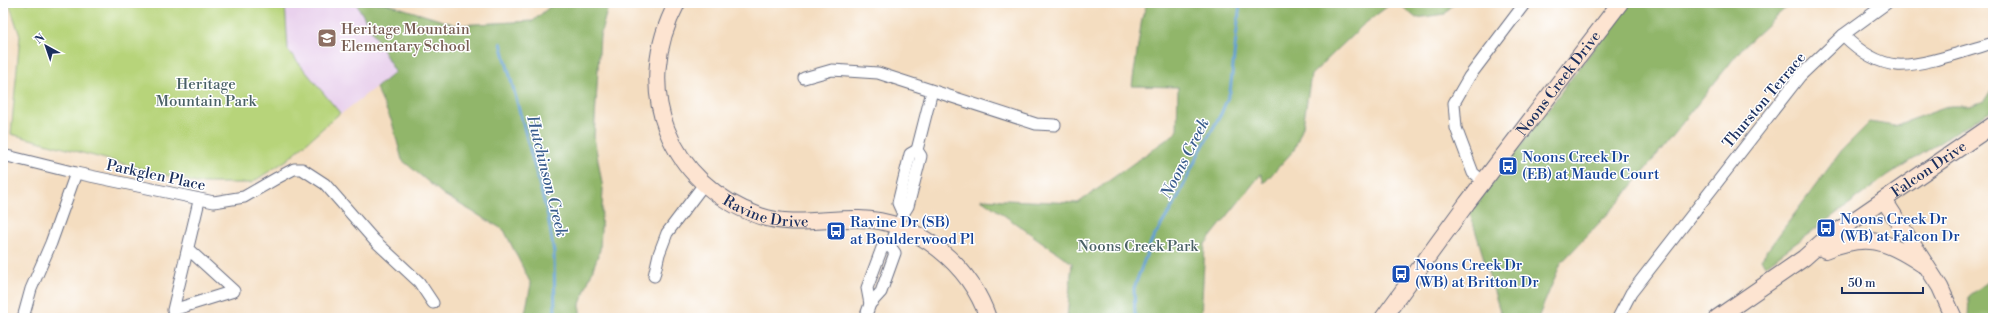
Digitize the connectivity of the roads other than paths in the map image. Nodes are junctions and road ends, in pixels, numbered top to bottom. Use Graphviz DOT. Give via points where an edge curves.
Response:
graph roads {
  1 [pos="677,3"];
  2 [pos="1525,3"];
  3 [pos="1620,3"];
  4 [pos="1887,3"];
  5 [pos="1843,35"];
  6 [pos="1993,43"];
  7 [pos="804,78"];
  8 [pos="932,91"];
  9 [pos="1055,125"];
  10 [pos="1993,125"];
  11 [pos="1993,135"];
  12 [pos="3,155"];
  13 [pos="76,173"];
  14 [pos="1484,182"];
  15 [pos="704,184"];
  16 [pos="200,201"];
  17 [pos="1886,204"];
  18 [pos="900,220"];
  19 [pos="188,249"];
  20 [pos="1825,250"];
  21 [pos="1804,258"];
  22 [pos="1928,267"];
  23 [pos="654,276"];
  24 [pos="433,303"];
  25 [pos="23,318"];
  26 [pos="865,318"];
  27 [pos="988,318"];
  28 [pos="1383,318"];
  29 [pos="1618,318"];
  30 [pos="1717,318"];
  31 [pos="1954,318"];
  1 -- 15 [label="street, Ravine Drive" via="662,35 659,49 658,98 671,140 684,161"];
  2 -- 14 [label="street" via="1469,77 1454,103 1456,128 1473,173"];
  3 -- 14 [label="street, Noons Creek Drive"];
  4 -- 5 [label="street, Thurston Terrace"];
  5 -- 6 [label="street" via="1859,50 1878,60 1897,65 1928,61"];
  5 -- 29 [label="street, Thurston Terrace" via="1800,76 1778,102 1631,293"];
  7 -- 8 [label="street" via="832,70 878,73"];
  8 -- 9 [label="street" via="1036,124"];
  8 -- 18 [label="street" via="917,150 921,156 908,206"];
  10 -- 17 [label="street, Falcon Drive"];
  11 -- 17 [label="street, Falcon Drive"];
  12 -- 13 [label="street, Parkglen Place"];
  13 -- 16 [label="street, Parkglen Place"];
  13 -- 25 [label="street" via="31,289"];
  14 -- 28 [label="street, Noons Creek Drive"];
  15 -- 18 [label="street, Ravine Drive" via="739,207 771,219 801,222"];
  15 -- 23 [label="street" via="667,233"];
  16 -- 19 [label="street"];
  16 -- 24 [label="street, Parkglen Place" via="214,202 244,197 294,169 302,169 325,184 374,240 419,282"];
  17 -- 20 [label="street, Falcon Drive"];
  17 -- 21 [label="street" via="1822,242"];
  17 -- 22 [label="street"];
  18 -- 26 [label="street" via="890,246 895,253 881,292 870,304"];
  18 -- 27 [label="street, Ravine Drive" via="954,262 972,285"];
  19 -- 19 [label="street" via="234,291 173,310"];
  20 -- 21 [label="street, Falcon Drive"];
  20 -- 22 [label="street" via="1845,242 1874,241 1897,248"];
  21 -- 30 [label="street"];
  22 -- 31 [label="street" via="1946,297"];
}
